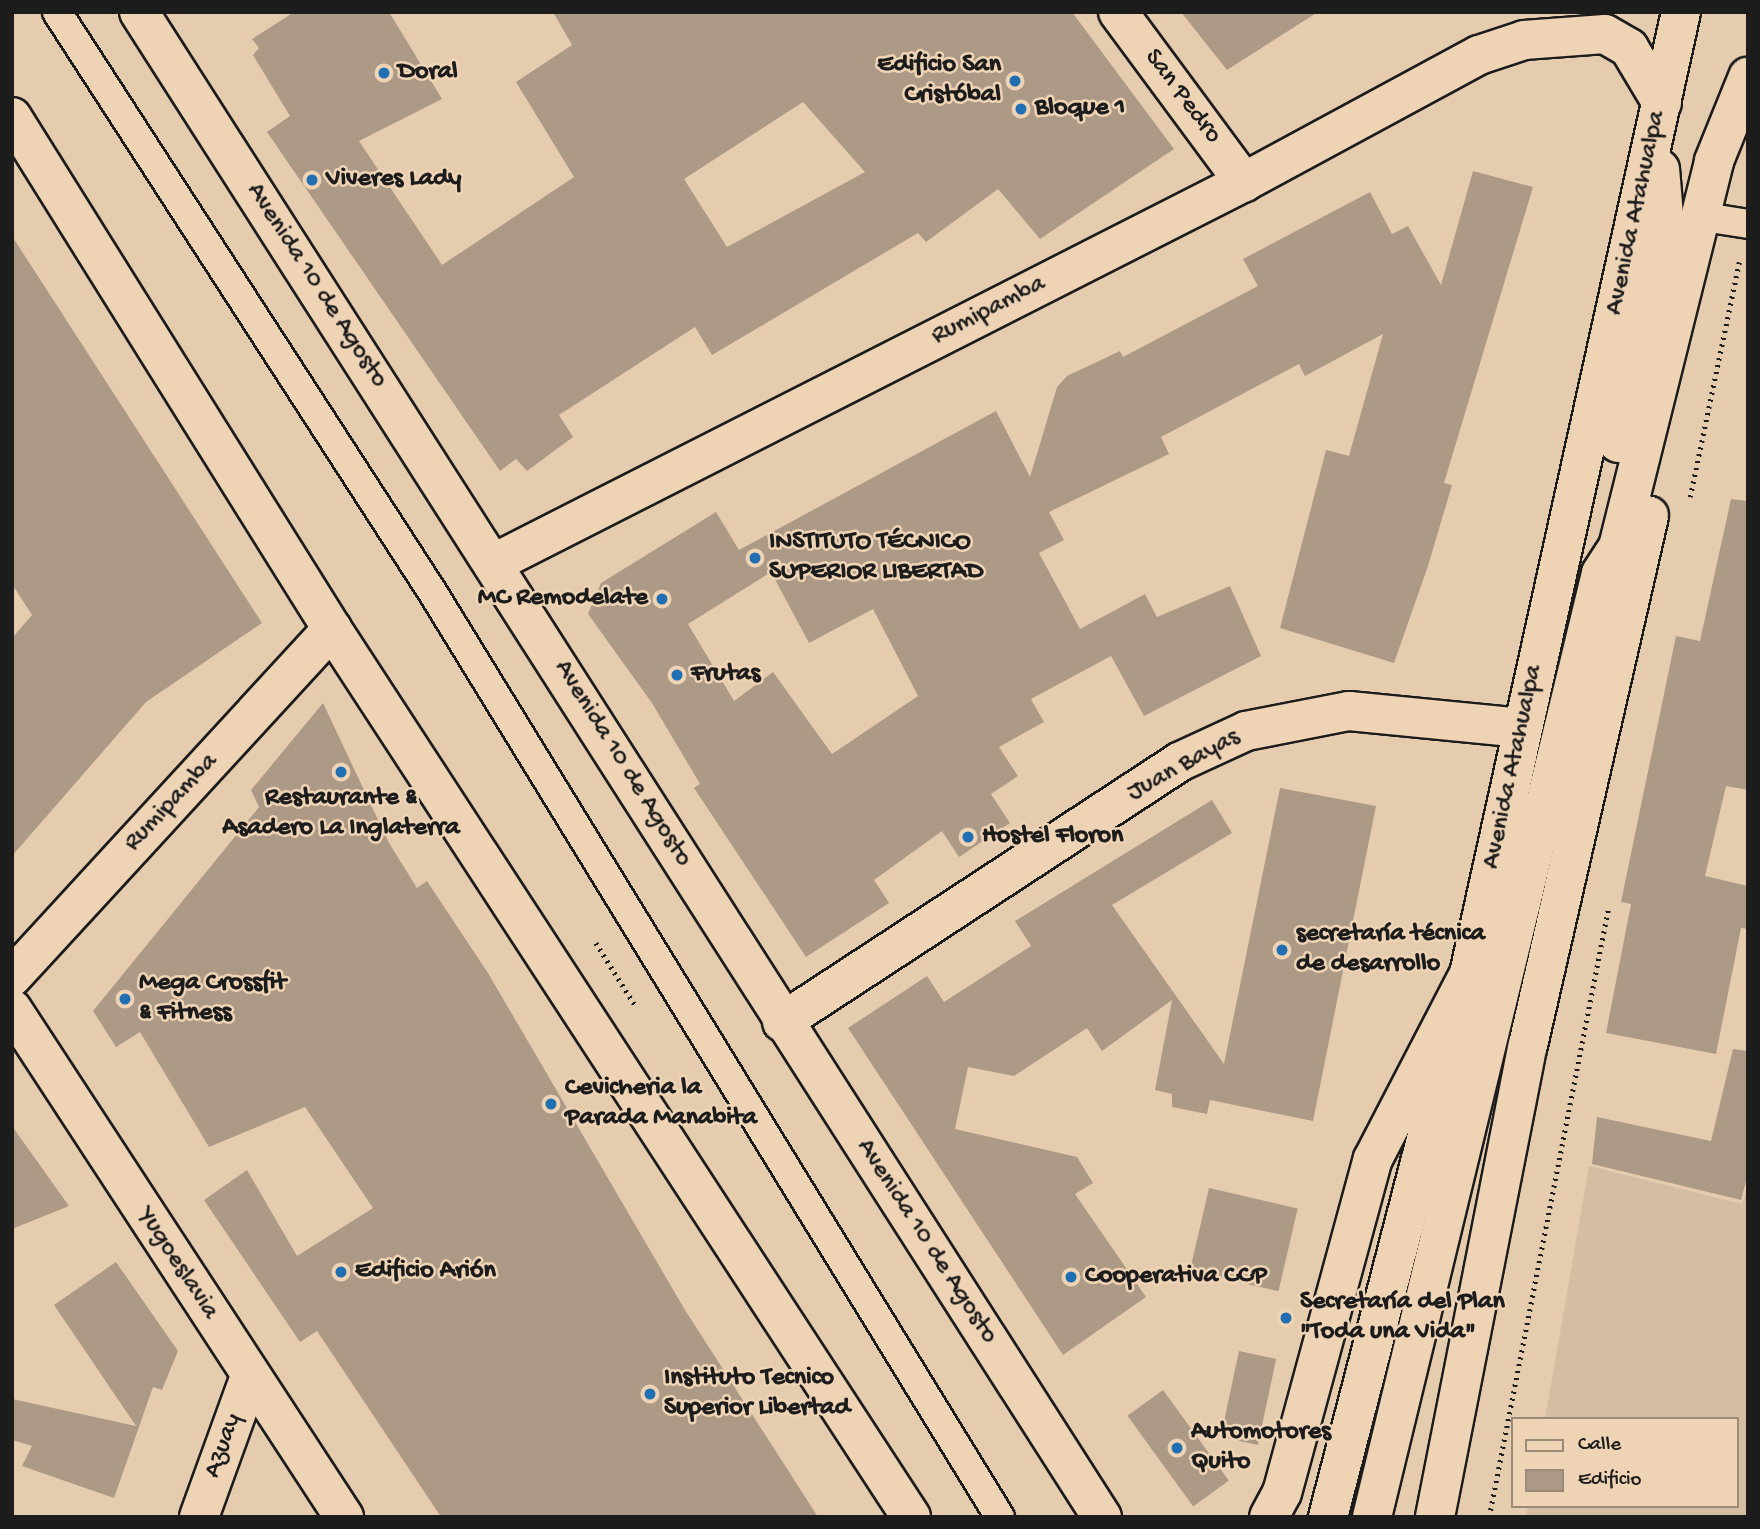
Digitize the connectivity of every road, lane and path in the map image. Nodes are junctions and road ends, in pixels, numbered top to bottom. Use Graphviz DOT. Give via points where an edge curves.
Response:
graph roads {
  1 [pos="57,12"];
  2 [pos="139,12"];
  3 [pos="1118,12"];
  4 [pos="1527,12"];
  5 [pos="1681,12"];
  6 [pos="1479,55"];
  7 [pos="1748,77"];
  8 [pos="1748,85"];
  9 [pos="12,117"];
  10 [pos="1659,117"];
  11 [pos="1244,182"];
  12 [pos="1732,221"];
  13 [pos="496,562"];
  14 [pos="1601,573"];
  15 [pos="332,629"];
  16 [pos="1522,728"];
  17 [pos="1469,974"];
  18 [pos="12,976"];
  19 [pos="12,1009"];
  20 [pos="782,1022"];
  21 [pos="250,1376"];
  22 [pos="199,1517"];
  23 [pos="344,1517"];
  24 [pos="911,1517"];
  25 [pos="1000,1517"];
  26 [pos="1102,1517"];
  27 [pos="1269,1517"];
  28 [pos="1328,1517"];
  29 [pos="1372,1517"];
  30 [pos="1435,1517"];
  1 -- 25 [label="lane" via="433,593"];
  2 -- 13 [label="main road, Avenida 10 de Agosto"];
  3 -- 11 [label="main road, San Pedro"];
  4 -- 6 [label="main road, Rumipamba"];
  5 -- 10 [label="main road, Avenida Atahualpa"];
  6 -- 10 [label="main road, Rumipamba" via="1524,40 1605,34 1629,48"];
  6 -- 11 [label="main road, Rumipamba"];
  7 -- 14 [label="main road" via="1714,161 1618,547"];
  8 -- 12 [label="main road"];
  9 -- 15 [label="main road"];
  10 -- 14 [label="main road" via="1665,227 1596,542"];
  10 -- 16 [label="main road, Avenida Atahualpa"];
  11 -- 13 [label="main road, Rumipamba"];
  12 -- 30 [label="main road" via="1528,1045"];
  13 -- 20 [label="main road, Avenida 10 de Agosto"];
  14 -- 29 [label="main road, Avenida Atahualpa"];
  15 -- 18 [label="main road, Rumipamba"];
  15 -- 24 [label="main road"];
  16 -- 17 [label="main road, Avenida Atahualpa"];
  16 -- 20 [label="main road, Juan Bayas" via="1349,711 1246,731 1179,762"];
  17 -- 27 [label="main road" via="1373,1159 1282,1493"];
  17 -- 28 [label="main road, Avenida Atahualpa"];
  19 -- 21 [label="main road, Yugoeslavia"];
  20 -- 26 [label="main road, Avenida 10 de Agosto"];
  21 -- 22 [label="main road, Azuay"];
  21 -- 23 [label="main road, Yugoeslavia"];
}
